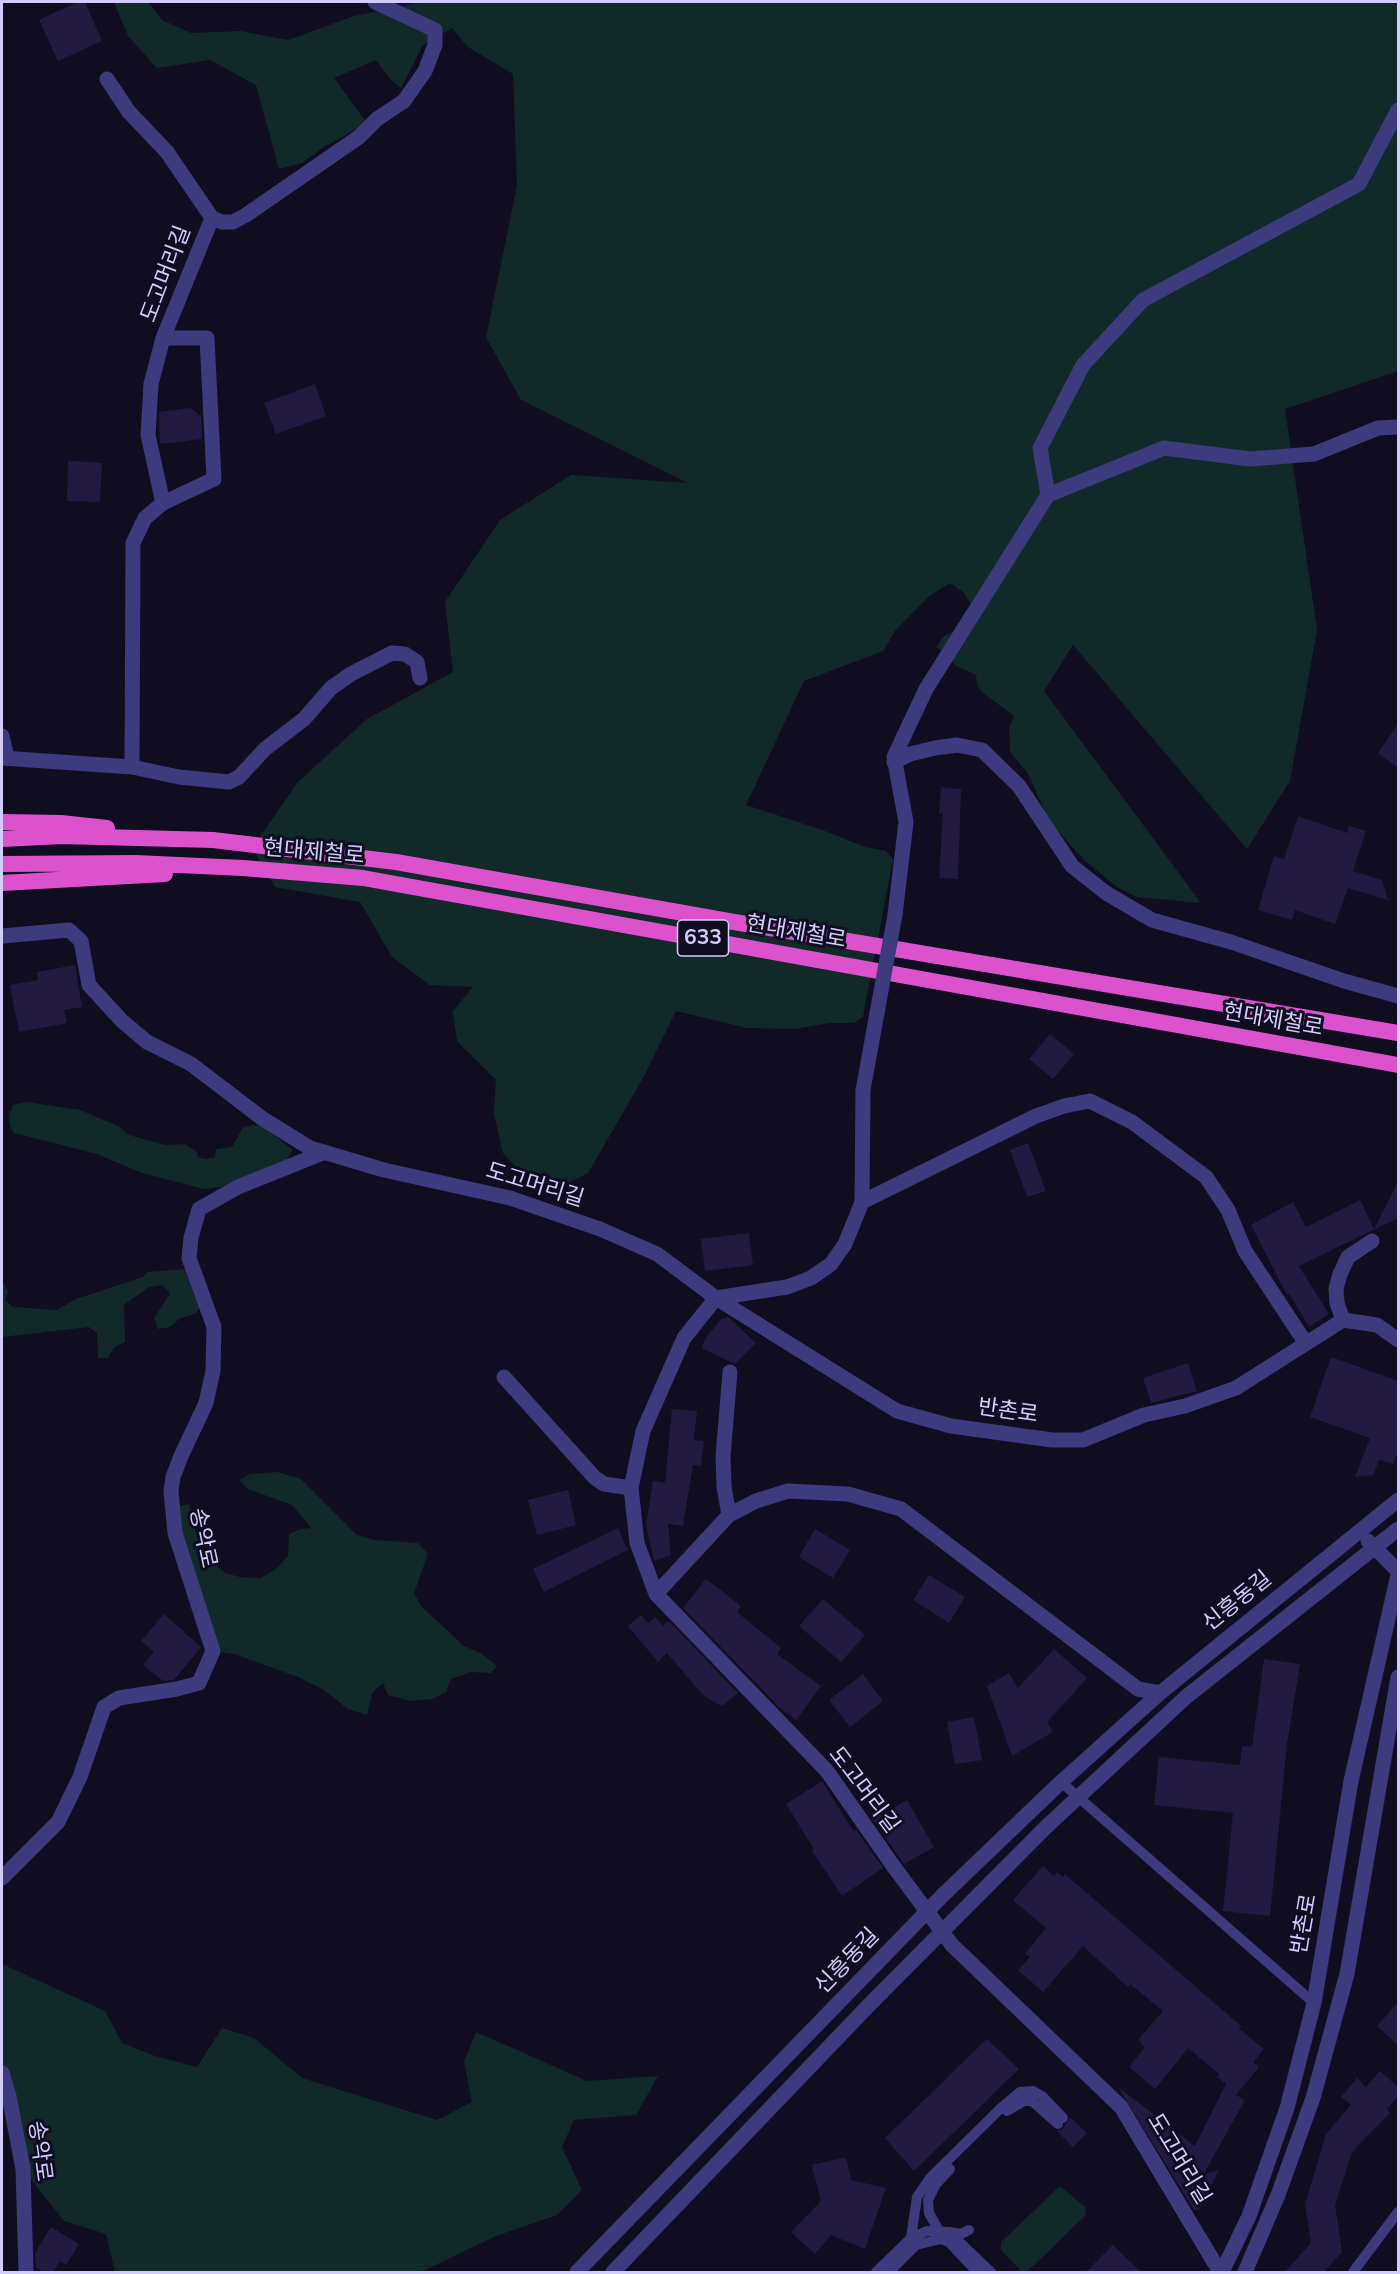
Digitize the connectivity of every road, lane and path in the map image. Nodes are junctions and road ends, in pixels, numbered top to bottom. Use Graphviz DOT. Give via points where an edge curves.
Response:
graph roads {
  1 [pos="375,2"];
  2 [pos="107,79"];
  3 [pos="1398,110"];
  4 [pos="212,218"];
  5 [pos="163,338"];
  6 [pos="1398,427"];
  7 [pos="1048,495"];
  8 [pos="164,503"];
  9 [pos="420,678"];
  10 [pos="2,736"];
  11 [pos="4,757"];
  12 [pos="894,762"];
  13 [pos="132,767"];
  14 [pos="2,822"];
  15 [pos="2,839"];
  16 [pos="213,840"];
  17 [pos="2,864"];
  18 [pos="254,869"];
  19 [pos="2,883"];
  20 [pos="2,936"];
  21 [pos="1398,996"];
  22 [pos="1398,1033"];
  23 [pos="1398,1065"];
  24 [pos="324,1152"];
  25 [pos="861,1202"];
  26 [pos="1372,1241"];
  27 [pos="716,1298"];
  28 [pos="1343,1320"];
  29 [pos="1398,1340"];
  30 [pos="1305,1342"];
  31 [pos="730,1372"];
  32 [pos="504,1377"];
  33 [pos="631,1488"];
  34 [pos="1398,1500"];
  35 [pos="729,1515"];
  36 [pos="1377,1518"];
  37 [pos="1359,1532"];
  38 [pos="1396,1535"];
  39 [pos="1374,1547"];
  40 [pos="1398,1573"];
  41 [pos="656,1594"];
  42 [pos="1398,1677"];
  43 [pos="1160,1693"];
  44 [pos="1061,1782"];
  45 [pos="1078,1798"];
  46 [pos="2,1878"];
  47 [pos="1314,2002"];
  48 [pos="2,2073"];
  49 [pos="1398,2212"];
  50 [pos="969,2230"];
  51 [pos="945,2235"];
  52 [pos="911,2238"];
  53 [pos="902,2259"];
  54 [pos="26,2272"];
  55 [pos="577,2272"];
  56 [pos="613,2272"];
  57 [pos="876,2272"];
  58 [pos="889,2272"];
  59 [pos="977,2272"];
  60 [pos="991,2272"];
  61 [pos="1221,2272"];
  62 [pos="1245,2272"];
  63 [pos="1353,2272"];
  1 -- 4 [label="street" via="435,30 435,45 425,71 404,101 246,215 233,222"];
  2 -- 4 [label="street, 도고머리길" via="129,112 167,152"];
  3 -- 7 [label="street" via="1359,184 1143,300 1083,365 1040,448"];
  4 -- 5 [label="street, 도고머리길"];
  5 -- 8 [label="street" via="151,384 148,435"];
  5 -- 8 [label="street, 도고머리길" via="207,338 214,479"];
  6 -- 7 [label="street" via="1378,428 1314,454 1250,459 1164,448"];
  7 -- 12 [label="street" via="926,689"];
  8 -- 13 [label="street" via="145,518 133,543"];
  9 -- 13 [label="street" via="417,662 405,654 392,653 351,674 229,782"];
  10 -- 11 [label="street"];
  11 -- 13 [label="street"];
  12 -- 21 [label="street" via="910,754 957,745 982,750 1019,786 1072,866 1106,893 1152,920"];
  12 -- 25 [label="street, bridge" via="906,822 896,915 863,1090"];
  14 -- 16 [label="highway" via="61,823"];
  15 -- 16 [label="highway, 현대제철로 / 633" via="62,836"];
  16 -- 22 [label="highway, 현대제철로 / 633" via="396,862"];
  17 -- 18 [label="highway, 현대제철로 / 633" via="135,863"];
  18 -- 19 [label="highway"];
  18 -- 23 [label="highway, 현대제철로 / 633" via="374,880"];
  20 -- 24 [label="street, 도고머리길" via="69,930 81,940 89,985 122,1022 147,1042 191,1064 285,1134"];
  24 -- 27 [label="street, 도고머리길" via="384,1170 510,1198 600,1229 657,1254"];
  24 -- 46 [label="street, 송악로" via="238,1186 199,1209 191,1238 189,1258 214,1327 213,1371 206,1403 181,1456 171,1491 175,1533 213,1651 199,1683 119,1698 104,1707 80,1777 58,1822"];
  25 -- 27 [label="street" via="845,1244 831,1264 811,1278 787,1287"];
  25 -- 30 [label="street" via="1036,1116 1090,1101 1132,1122 1206,1177 1228,1210 1245,1251"];
  26 -- 28 [label="street" via="1348,1257 1340,1274 1337,1303"];
  27 -- 30 [label="street, 반촌로" via="897,1411 951,1426 1052,1440 1083,1440 1144,1415 1236,1388"];
  27 -- 33 [label="street, 도고머리길" via="684,1338 643,1431"];
  28 -- 29 [label="street" via="1377,1325"];
  28 -- 30 [label="street, 반촌로"];
  31 -- 35 [label="street" via="723,1456"];
  32 -- 33 [label="street" via="595,1478 604,1484"];
  33 -- 41 [label="street, 도고머리길" via="637,1543"];
  34 -- 36 [label="street, 신흥동길"];
  35 -- 41 [label="street"];
  35 -- 43 [label="street" via="788,1491 848,1494 901,1509 1138,1689"];
  36 -- 37 [label="street, 신흥동길"];
  36 -- 38 [label="street"];
  37 -- 39 [label="street"];
  37 -- 43 [label="street, 신흥동길"];
  38 -- 39 [label="street"];
  39 -- 40 [label="street"];
  39 -- 45 [label="street" via="1186,1697"];
  40 -- 47 [label="street, 반촌로" via="1351,1781"];
  41 -- 61 [label="street, 도고머리길, bridge" via="827,1771 952,1945 1121,2107"];
  42 -- 62 [label="street" via="1347,1974 1313,2098"];
  43 -- 44 [label="street, 신흥동길"];
  44 -- 45 [label="lane"];
  44 -- 55 [label="street, 신흥동길" via="943,1895"];
  45 -- 47 [label="lane"];
  45 -- 56 [label="street" via="871,2003"];
  47 -- 61 [label="street, 반촌로" via="1287,2108 1249,2216"];
  48 -- 54 [label="street, 송악로" via="23,2169"];
  49 -- 63 [label="lane"];
  50 -- 51 [label="lane"];
  51 -- 52 [label="lane" via="927,2231"];
  51 -- 52 [label="lane" via="930,2213 930,2192 1009,2109 1032,2101 1061,2121 1038,2093 1020,2092 930,2178 917,2197"];
  51 -- 53 [label="lane" via="916,2245"];
  51 -- 59 [label="lane"];
  51 -- 60 [label="lane"];
  52 -- 53 [label="lane"];
  52 -- 57 [label="lane"];
  53 -- 58 [label="lane"];
}
